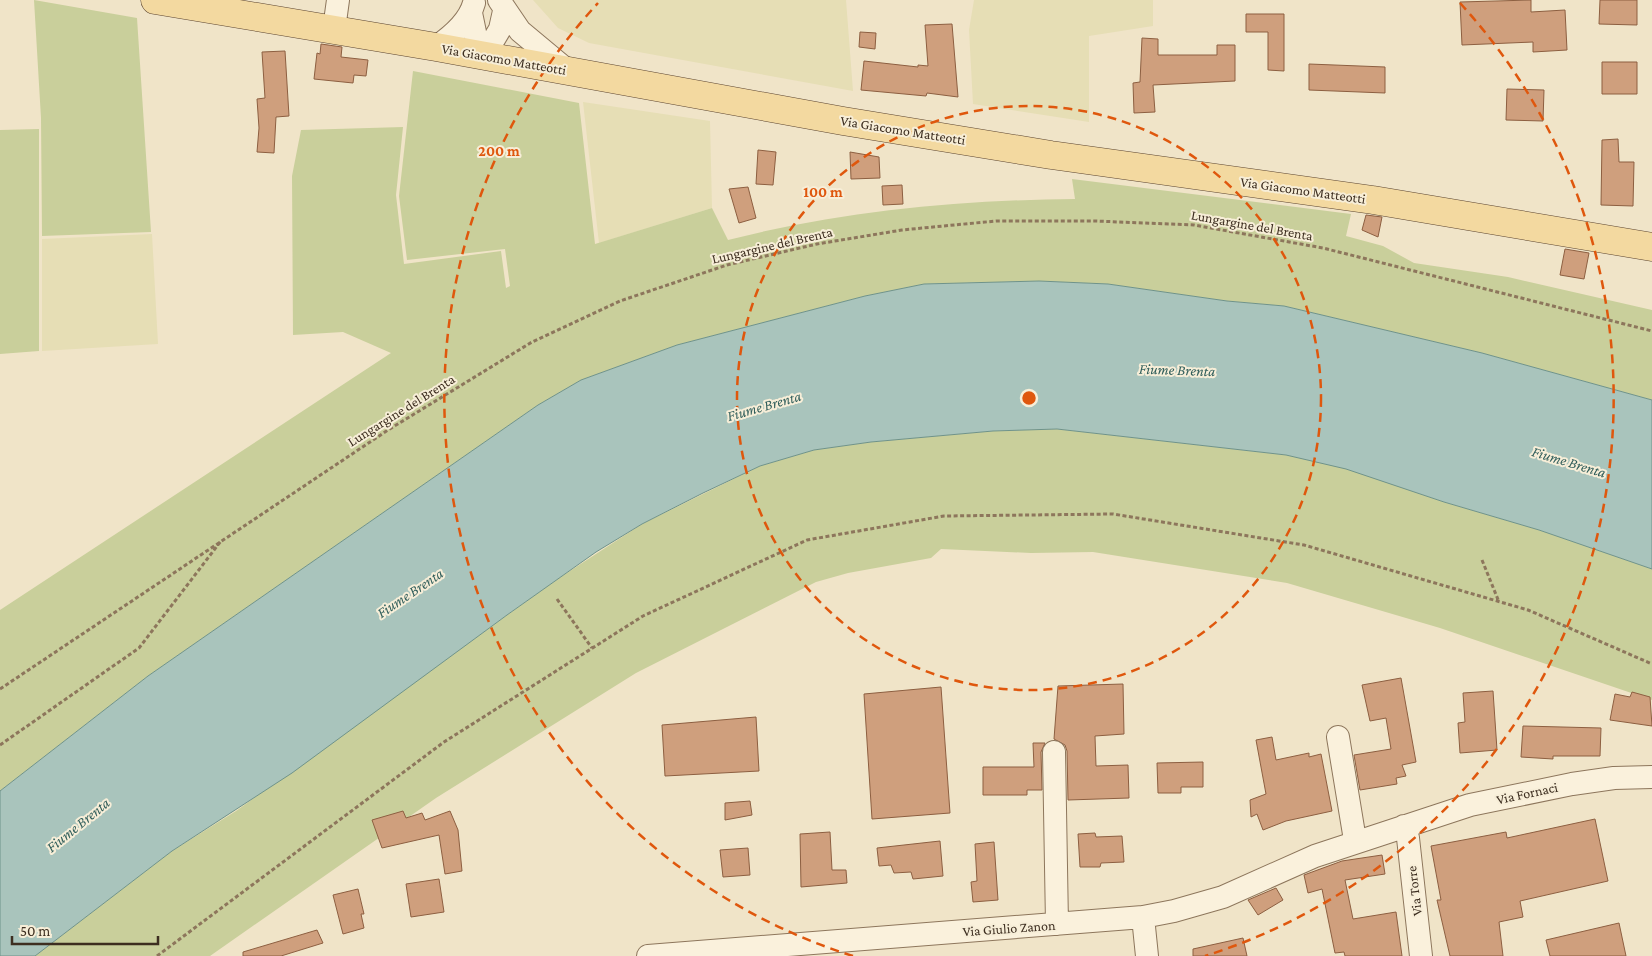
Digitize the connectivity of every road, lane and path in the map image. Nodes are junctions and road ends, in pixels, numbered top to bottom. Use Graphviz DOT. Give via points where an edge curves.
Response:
graph roads {
  1 [pos="155,0"];
  2 [pos="338,0"];
  3 [pos="185,2"];
  4 [pos="502,6"];
  5 [pos="473,7"];
  6 [pos="334,29"];
  7 [pos="436,47"];
  8 [pos="484,56"];
  9 [pos="568,71"];
  10 [pos="1652,247"];
  11 [pos="1652,331"];
  12 [pos="223,538"];
  13 [pos="1482,560"];
  14 [pos="557,599"];
  15 [pos="1500,602"];
  16 [pos="592,648"];
  17 [pos="1652,664"];
  18 [pos="0,689"];
  19 [pos="1338,737"];
  20 [pos="0,744"];
  21 [pos="1054,752"];
  22 [pos="1652,777"];
  23 [pos="1404,826"];
  24 [pos="1357,842"];
  25 [pos="1143,917"];
  26 [pos="1057,924"];
  27 [pos="157,956"];
  28 [pos="648,956"];
  29 [pos="1147,956"];
  30 [pos="1421,956"];
  1 -- 3 [label="main road, Via Giacomo Matteotti"];
  2 -- 6 [label="street"];
  3 -- 6 [label="main road, Via Giacomo Matteotti"];
  4 -- 8 [label="street" via="500,29"];
  4 -- 9 [label="street" via="520,31"];
  5 -- 7 [label="street" via="450,37"];
  5 -- 8 [label="street" via="477,42"];
  6 -- 7 [label="main road, Via Giacomo Matteotti"];
  7 -- 8 [label="main road, Via Giacomo Matteotti"];
  8 -- 9 [label="main road, Via Giacomo Matteotti"];
  9 -- 10 [label="main road, Via Giacomo Matteotti" via="1052,155 1373,200"];
  11 -- 12 [label="path, Lungargine del Brenta" via="1323,248 1194,225 996,221 902,230 818,244 727,265 620,301 532,342 388,430"];
  12 -- 18 [label="path, Lungargine del Brenta"];
  12 -- 20 [label="path" via="138,648"];
  13 -- 15 [label="path"];
  14 -- 16 [label="path"];
  15 -- 16 [label="path" via="1304,545 1113,514 944,516 807,540 644,616"];
  15 -- 17 [label="path" via="1528,610"];
  16 -- 27 [label="path" via="444,742"];
  19 -- 24 [label="street"];
  21 -- 26 [label="street"];
  22 -- 23 [label="street, Via Fornaci" via="1614,778 1534,790 1437,814"];
  23 -- 24 [label="street, Via Giulio Zanon"];
  23 -- 30 [label="street, Via Torre"];
  24 -- 25 [label="street, Via Giulio Zanon" via="1315,856 1223,897"];
  25 -- 26 [label="street, Via Giulio Zanon"];
  25 -- 29 [label="street"];
  26 -- 28 [label="street, Via Giulio Zanon"];
}
